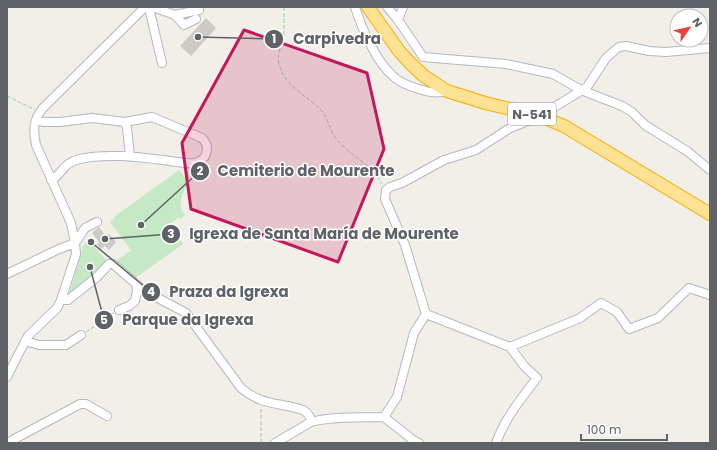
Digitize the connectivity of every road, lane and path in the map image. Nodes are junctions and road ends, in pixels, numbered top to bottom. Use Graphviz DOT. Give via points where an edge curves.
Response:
graph roads {
  1 [pos="145,7"];
  2 [pos="152,7"];
  3 [pos="284,7"];
  4 [pos="355,7"];
  5 [pos="368,7"];
  6 [pos="387,7"];
  7 [pos="403,7"];
  8 [pos="199,10"];
  9 [pos="175,15"];
  10 [pos="196,19"];
  11 [pos="398,20"];
  12 [pos="710,48"];
  13 [pos="162,64"];
  14 [pos="581,90"];
  15 [pos="447,91"];
  16 [pos="7,96"];
  17 [pos="538,115"];
  18 [pos="38,116"];
  19 [pos="125,122"];
  20 [pos="130,156"];
  21 [pos="710,170"];
  22 [pos="51,180"];
  23 [pos="386,190"];
  24 [pos="710,214"];
  25 [pos="97,222"];
  26 [pos="75,243"];
  27 [pos="7,274"];
  28 [pos="136,284"];
  29 [pos="145,292"];
  30 [pos="710,295"];
  31 [pos="61,300"];
  32 [pos="135,301"];
  33 [pos="119,310"];
  34 [pos="426,314"];
  35 [pos="81,335"];
  36 [pos="26,341"];
  37 [pos="510,347"];
  38 [pos="7,377"];
  39 [pos="262,401"];
  40 [pos="303,410"];
  41 [pos="108,416"];
  42 [pos="384,417"];
  43 [pos="323,420"];
  44 [pos="311,422"];
  45 [pos="7,443"];
  46 [pos="261,443"];
  47 [pos="275,443"];
  48 [pos="419,443"];
  49 [pos="496,443"];
  1 -- 18 [label="street"];
  2 -- 9 [label="street"];
  2 -- 13 [label="street" via="150,12"];
  3 -- 23 [label="path" via="284,36 279,49 278,63 286,80 325,113 335,137 374,173"];
  4 -- 15 [label="street" via="370,43 394,77 425,91"];
  5 -- 15 [label="highway, N-541" via="411,64"];
  6 -- 11 [label="street"];
  7 -- 11 [label="street"];
  8 -- 9 [label="street"];
  9 -- 10 [label="street" via="184,25"];
  11 -- 14 [label="street" via="423,57 506,64 553,74"];
  12 -- 14 [label="street" via="666,52 619,47 606,58 587,86"];
  14 -- 17 [label="street"];
  14 -- 21 [label="street" via="632,112 645,125 687,151"];
  15 -- 17 [label="highway, N-541"];
  16 -- 18 [label="path"];
  17 -- 23 [label="street" via="510,128 476,150 444,160"];
  17 -- 24 [label="highway, N-541" via="584,137"];
  18 -- 19 [label="street" via="43,122 92,118"];
  18 -- 22 [label="street" via="33,132"];
  19 -- 20 [label="street"];
  19 -- 20 [label="street" via="152,117 202,138 207,146 204,156 194,163"];
  20 -- 22 [label="street" via="73,161"];
  22 -- 26 [label="street" via="70,223"];
  23 -- 34 [label="street" via="385,199 405,245"];
  25 -- 26 [label="street" via="85,228"];
  26 -- 27 [label="street" via="59,248"];
  26 -- 31 [label="street" via="76,254"];
  28 -- 29 [label="street"];
  28 -- 31 [label="street" via="111,263 68,300"];
  28 -- 32 [label="street"];
  29 -- 32 [label="street"];
  29 -- 39 [label="street" via="186,313 241,388"];
  30 -- 37 [label="street" via="690,288 658,318 629,328 618,312 601,303 580,318"];
  31 -- 36 [label="street" via="57,308"];
  32 -- 33 [label="street"];
  33 -- 35 [label="path"];
  34 -- 37 [label="street"];
  34 -- 42 [label="street" via="414,333 397,397"];
  35 -- 36 [label="street" via="66,345 39,345"];
  36 -- 38 [label="street"];
  37 -- 49 [label="street" via="525,368 537,378 514,407"];
  39 -- 40 [label="street"];
  39 -- 46 [label="path"];
  40 -- 43 [label="street"];
  40 -- 44 [label="street" via="308,413"];
  41 -- 45 [label="street" via="86,404 80,404"];
  42 -- 43 [label="street"];
  42 -- 48 [label="street"];
  43 -- 44 [label="street"];
  44 -- 47 [label="street"];
}
